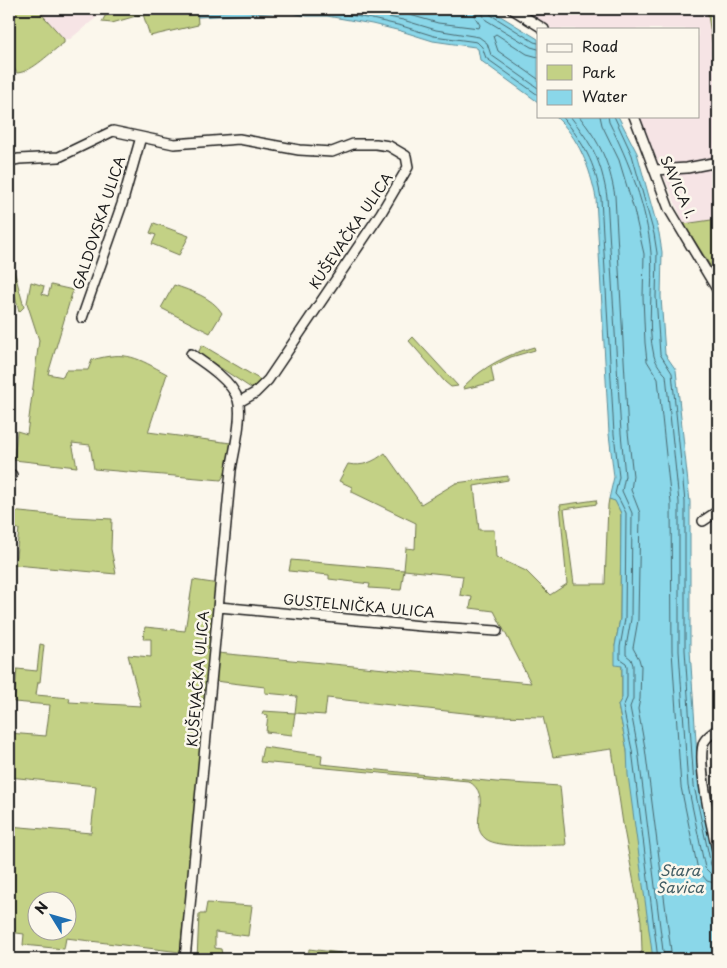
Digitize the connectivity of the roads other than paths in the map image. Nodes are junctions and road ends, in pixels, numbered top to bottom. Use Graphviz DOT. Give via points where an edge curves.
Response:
graph roads {
  1 [pos="512,9"];
  2 [pos="542,28"];
  3 [pos="635,118"];
  4 [pos="141,137"];
  5 [pos="9,162"];
  6 [pos="718,162"];
  7 [pos="655,170"];
  8 [pos="718,291"];
  9 [pos="82,318"];
  10 [pos="191,354"];
  11 [pos="239,402"];
  12 [pos="718,511"];
  13 [pos="703,521"];
  14 [pos="219,607"];
  15 [pos="497,631"];
  16 [pos="718,729"];
  17 [pos="718,854"];
  18 [pos="185,959"];
  1 -- 2 [label="street"];
  3 -- 7 [label="street, SAVICA I."];
  4 -- 5 [label="street, KUŠEVAČKA ULICA" via="113,130 58,157"];
  4 -- 9 [label="street, GALDOVSKA ULICA" via="119,213"];
  4 -- 11 [label="street, KUŠEVAČKA ULICA" via="174,144 246,140 299,150 332,152 353,144 376,144 395,149 408,161 405,175 381,213 268,380"];
  6 -- 7 [label="street"];
  7 -- 8 [label="street, SAVICA I." via="669,209"];
  10 -- 11 [label="street" via="212,368"];
  11 -- 14 [label="street, KUŠEVAČKA ULICA"];
  12 -- 13 [label="street"];
  14 -- 15 [label="street, GUSTELNIČKA ULICA"];
  14 -- 18 [label="street, KUŠEVAČKA ULICA"];
  16 -- 17 [label="street" via="707,737 701,757"];
}
